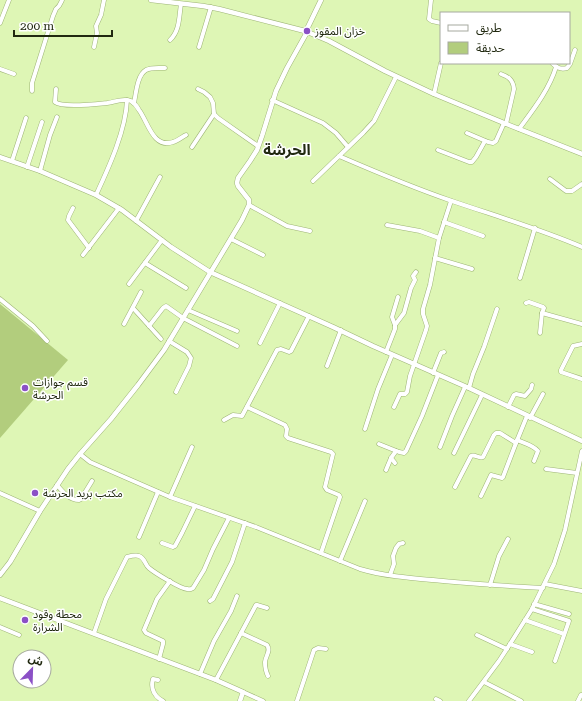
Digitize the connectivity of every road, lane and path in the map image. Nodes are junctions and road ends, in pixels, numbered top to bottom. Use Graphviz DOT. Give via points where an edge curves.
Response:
graph roads {
  1 [pos="9,0"];
  2 [pos="62,0"];
  3 [pos="104,0"];
  4 [pos="151,0"];
  5 [pos="321,0"];
  6 [pos="431,0"];
  7 [pos="181,4"];
  8 [pos="211,7"];
  9 [pos="0,23"];
  10 [pos="440,23"];
  11 [pos="307,31"];
  12 [pos="170,40"];
  13 [pos="94,47"];
  14 [pos="199,47"];
  15 [pos="575,50"];
  16 [pos="441,64"];
  17 [pos="553,64"];
  18 [pos="556,67"];
  19 [pos="165,68"];
  20 [pos="0,69"];
  21 [pos="14,74"];
  22 [pos="502,74"];
  23 [pos="396,77"];
  24 [pos="56,89"];
  25 [pos="198,89"];
  26 [pos="32,91"];
  27 [pos="434,94"];
  28 [pos="126,100"];
  29 [pos="272,100"];
  30 [pos="134,103"];
  31 [pos="214,114"];
  32 [pos="56,117"];
  33 [pos="26,118"];
  34 [pos="42,122"];
  35 [pos="505,124"];
  36 [pos="519,129"];
  37 [pos="467,133"];
  38 [pos="186,135"];
  39 [pos="485,140"];
  40 [pos="258,146"];
  41 [pos="192,147"];
  42 [pos="348,147"];
  43 [pos="438,150"];
  44 [pos="582,154"];
  45 [pos="339,156"];
  46 [pos="0,157"];
  47 [pos="12,161"];
  48 [pos="27,167"];
  49 [pos="40,171"];
  50 [pos="160,177"];
  51 [pos="550,179"];
  52 [pos="313,181"];
  53 [pos="582,184"];
  54 [pos="96,194"];
  55 [pos="451,201"];
  56 [pos="249,205"];
  57 [pos="73,208"];
  58 [pos="119,208"];
  59 [pos="136,221"];
  60 [pos="444,222"];
  61 [pos="387,225"];
  62 [pos="535,228"];
  63 [pos="310,231"];
  64 [pos="482,236"];
  65 [pos="439,238"];
  66 [pos="231,239"];
  67 [pos="162,240"];
  68 [pos="582,247"];
  69 [pos="89,248"];
  70 [pos="83,255"];
  71 [pos="263,255"];
  72 [pos="435,258"];
  73 [pos="145,263"];
  74 [pos="472,269"];
  75 [pos="210,272"];
  76 [pos="416,272"];
  77 [pos="520,278"];
  78 [pos="129,284"];
  79 [pos="186,288"];
  80 [pos="141,292"];
  81 [pos="398,297"];
  82 [pos="0,299"];
  83 [pos="526,302"];
  84 [pos="280,303"];
  85 [pos="133,308"];
  86 [pos="497,309"];
  87 [pos="188,310"];
  88 [pos="542,313"];
  89 [pos="308,316"];
  90 [pos="183,318"];
  91 [pos="124,324"];
  92 [pos="582,324"];
  93 [pos="149,326"];
  94 [pos="395,326"];
  95 [pos="341,330"];
  96 [pos="237,331"];
  97 [pos="540,333"];
  98 [pos="160,338"];
  99 [pos="47,341"];
  100 [pos="169,341"];
  101 [pos="260,343"];
  102 [pos="582,344"];
  103 [pos="236,346"];
  104 [pos="386,352"];
  105 [pos="444,352"];
  106 [pos="392,355"];
  107 [pos="414,364"];
  108 [pos="328,366"];
  109 [pos="435,374"];
  110 [pos="582,379"];
  111 [pos="532,385"];
  112 [pos="467,388"];
  113 [pos="176,392"];
  114 [pos="543,394"];
  115 [pos="482,395"];
  116 [pos="247,407"];
  117 [pos="394,407"];
  118 [pos="508,407"];
  119 [pos="529,417"];
  120 [pos="224,420"];
  121 [pos="365,429"];
  122 [pos="516,441"];
  123 [pos="582,441"];
  124 [pos="379,444"];
  125 [pos="192,447"];
  126 [pos="440,447"];
  127 [pos="396,451"];
  128 [pos="582,451"];
  129 [pos="454,453"];
  130 [pos="80,454"];
  131 [pos="391,458"];
  132 [pos="534,461"];
  133 [pos="395,463"];
  134 [pos="546,469"];
  135 [pos="386,470"];
  136 [pos="577,474"];
  137 [pos="92,481"];
  138 [pos="57,485"];
  139 [pos="455,487"];
  140 [pos="158,492"];
  141 [pos="0,493"];
  142 [pos="481,496"];
  143 [pos="170,497"];
  144 [pos="365,501"];
  145 [pos="195,506"];
  146 [pos="40,511"];
  147 [pos="229,518"];
  148 [pos="245,523"];
  149 [pos="139,537"];
  150 [pos="508,539"];
  151 [pos="162,543"];
  152 [pos="403,543"];
  153 [pos="321,553"];
  154 [pos="340,561"];
  155 [pos="0,575"];
  156 [pos="390,575"];
  157 [pos="170,581"];
  158 [pos="490,585"];
  159 [pos="544,586"];
  160 [pos="582,591"];
  161 [pos="237,596"];
  162 [pos="0,598"];
  163 [pos="210,601"];
  164 [pos="534,604"];
  165 [pos="267,608"];
  166 [pos="532,609"];
  167 [pos="570,614"];
  168 [pos="525,620"];
  169 [pos="0,627"];
  170 [pos="94,633"];
  171 [pos="241,633"];
  172 [pos="564,634"];
  173 [pos="19,635"];
  174 [pos="477,635"];
  175 [pos="510,644"];
  176 [pos="326,649"];
  177 [pos="507,649"];
  178 [pos="532,652"];
  179 [pos="159,658"];
  180 [pos="555,661"];
  181 [pos="200,674"];
  182 [pos="268,676"];
  183 [pos="158,680"];
  184 [pos="216,680"];
  185 [pos="484,682"];
  186 [pos="243,692"];
  187 [pos="436,699"];
  188 [pos="163,701"];
  189 [pos="240,701"];
  190 [pos="264,701"];
  191 [pos="297,701"];
  192 [pos="440,701"];
  193 [pos="469,701"];
  194 [pos="521,701"];
  1 -- 9 [label="street"];
  2 -- 26 [label="street" via="53,16 32,83"];
  3 -- 13 [label="street" via="96,26"];
  4 -- 7 [label="street"];
  5 -- 11 [label="street"];
  6 -- 10 [label="street" via="429,19"];
  7 -- 8 [label="street"];
  7 -- 12 [label="street" via="177,31"];
  8 -- 11 [label="street"];
  8 -- 14 [label="street"];
  11 -- 23 [label="street"];
  11 -- 29 [label="street"];
  15 -- 18 [label="street" via="567,68"];
  16 -- 27 [label="street"];
  17 -- 18 [label="street"];
  18 -- 36 [label="street" via="542,96"];
  19 -- 30 [label="street" via="148,69 143,72 138,82"];
  20 -- 21 [label="street"];
  22 -- 35 [label="street" via="511,79 514,85"];
  23 -- 27 [label="street"];
  23 -- 42 [label="street" via="374,121"];
  24 -- 28 [label="street" via="55,102 60,105 105,104"];
  25 -- 31 [label="street" via="210,97"];
  27 -- 35 [label="street"];
  28 -- 30 [label="street"];
  28 -- 54 [label="street" via="118,142"];
  29 -- 40 [label="street"];
  29 -- 42 [label="street" via="323,123"];
  30 -- 38 [label="street" via="158,141 172,143"];
  31 -- 40 [label="street"];
  31 -- 41 [label="street"];
  32 -- 49 [label="street"];
  33 -- 47 [label="street"];
  34 -- 48 [label="street"];
  35 -- 36 [label="street"];
  35 -- 39 [label="street" via="495,142"];
  36 -- 44 [label="street"];
  37 -- 39 [label="street"];
  39 -- 43 [label="street" via="472,162"];
  40 -- 56 [label="street" via="237,180 238,186 248,197"];
  42 -- 45 [label="street"];
  45 -- 52 [label="street"];
  45 -- 55 [label="street"];
  46 -- 47 [label="street"];
  47 -- 48 [label="street"];
  48 -- 49 [label="street"];
  49 -- 54 [label="street"];
  50 -- 59 [label="street"];
  51 -- 53 [label="street" via="569,192"];
  54 -- 58 [label="street"];
  55 -- 60 [label="street"];
  55 -- 62 [label="street"];
  56 -- 63 [label="street" via="287,226"];
  56 -- 66 [label="street"];
  57 -- 69 [label="street" via="68,220"];
  58 -- 59 [label="street"];
  58 -- 69 [label="street"];
  59 -- 67 [label="street"];
  60 -- 64 [label="street"];
  60 -- 65 [label="street"];
  61 -- 65 [label="street" via="420,231"];
  62 -- 68 [label="street"];
  62 -- 77 [label="street"];
  65 -- 72 [label="street"];
  66 -- 71 [label="street"];
  66 -- 75 [label="street"];
  67 -- 73 [label="street"];
  67 -- 75 [label="street"];
  69 -- 70 [label="street"];
  72 -- 74 [label="street"];
  72 -- 107 [label="street" via="423,311 427,329"];
  73 -- 78 [label="street"];
  73 -- 79 [label="street"];
  75 -- 84 [label="street"];
  75 -- 87 [label="street"];
  76 -- 94 [label="street" via="404,314"];
  80 -- 85 [label="street"];
  81 -- 94 [label="street" via="392,317"];
  82 -- 99 [label="street"];
  83 -- 88 [label="street" via="543,307"];
  84 -- 89 [label="street"];
  84 -- 101 [label="street"];
  85 -- 91 [label="street"];
  85 -- 93 [label="street"];
  86 -- 112 [label="street"];
  87 -- 90 [label="street"];
  87 -- 96 [label="street"];
  88 -- 92 [label="street"];
  88 -- 97 [label="street"];
  89 -- 95 [label="street"];
  89 -- 116 [label="street" via="291,351 277,350"];
  90 -- 93 [label="street" via="165,306"];
  90 -- 100 [label="street"];
  90 -- 103 [label="street"];
  93 -- 98 [label="street"];
  94 -- 104 [label="street"];
  95 -- 104 [label="street"];
  95 -- 108 [label="street"];
  100 -- 113 [label="street" via="191,358"];
  100 -- 130 [label="street" via="130,396"];
  102 -- 110 [label="street" via="573,346 561,370"];
  104 -- 106 [label="street"];
  105 -- 109 [label="street" via="441,353"];
  106 -- 107 [label="street"];
  106 -- 121 [label="street"];
  107 -- 109 [label="street"];
  107 -- 117 [label="street" via="407,392 400,394"];
  109 -- 112 [label="street"];
  109 -- 127 [label="street" via="422,416 407,449 404,453"];
  111 -- 118 [label="street" via="525,396 514,395"];
  112 -- 115 [label="street"];
  112 -- 126 [label="street"];
  114 -- 119 [label="street"];
  115 -- 118 [label="street"];
  115 -- 129 [label="street"];
  116 -- 120 [label="street" via="241,416 233,415"];
  116 -- 153 [label="street" via="284,425 288,438 333,454 325,487 340,497"];
  118 -- 119 [label="street"];
  119 -- 122 [label="street"];
  119 -- 123 [label="street"];
  122 -- 132 [label="street" via="537,450"];
  122 -- 139 [label="street" via="500,433 495,434 483,457 471,456"];
  122 -- 142 [label="street" via="503,478 492,474"];
  124 -- 127 [label="street"];
  125 -- 143 [label="street"];
  127 -- 131 [label="street"];
  128 -- 136 [label="street"];
  130 -- 138 [label="street"];
  130 -- 140 [label="street" via="90,462"];
  131 -- 133 [label="street"];
  131 -- 135 [label="street"];
  134 -- 136 [label="street"];
  136 -- 159 [label="street" via="560,547"];
  137 -- 138 [label="street" via="79,500 69,497"];
  138 -- 146 [label="street"];
  140 -- 143 [label="street"];
  140 -- 149 [label="street"];
  141 -- 146 [label="street"];
  143 -- 145 [label="street"];
  144 -- 154 [label="street"];
  145 -- 147 [label="street"];
  145 -- 151 [label="street" via="175,546"];
  146 -- 155 [label="street"];
  147 -- 148 [label="street"];
  147 -- 157 [label="street" via="193,588 188,590"];
  148 -- 153 [label="street"];
  148 -- 163 [label="street" via="230,567"];
  150 -- 158 [label="street" via="499,556"];
  152 -- 156 [label="street" via="399,544 392,556 394,564"];
  153 -- 154 [label="street"];
  154 -- 156 [label="street" via="371,572"];
  156 -- 158 [label="street"];
  157 -- 170 [label="street" via="148,567 140,557 127,557 106,599"];
  157 -- 179 [label="street" via="157,600 144,630 163,641"];
  158 -- 159 [label="street"];
  159 -- 160 [label="street"];
  159 -- 164 [label="street"];
  161 -- 181 [label="street"];
  162 -- 170 [label="street"];
  164 -- 166 [label="street"];
  164 -- 167 [label="street"];
  165 -- 171 [label="street" via="257,605"];
  166 -- 168 [label="street"];
  166 -- 172 [label="street" via="569,621"];
  168 -- 172 [label="street"];
  168 -- 175 [label="street"];
  169 -- 173 [label="street"];
  170 -- 179 [label="street"];
  171 -- 182 [label="street" via="269,647 265,662"];
  171 -- 184 [label="street"];
  172 -- 180 [label="street"];
  174 -- 177 [label="street"];
  175 -- 177 [label="street"];
  175 -- 178 [label="street"];
  176 -- 191 [label="street" via="314,650"];
  177 -- 185 [label="street"];
  179 -- 181 [label="street"];
  181 -- 184 [label="street"];
  183 -- 188 [label="street" via="153,679 152,688 155,695"];
  184 -- 186 [label="street"];
  185 -- 193 [label="street"];
  185 -- 194 [label="street"];
  186 -- 189 [label="street"];
  186 -- 190 [label="street"];
  187 -- 192 [label="street"];
}
